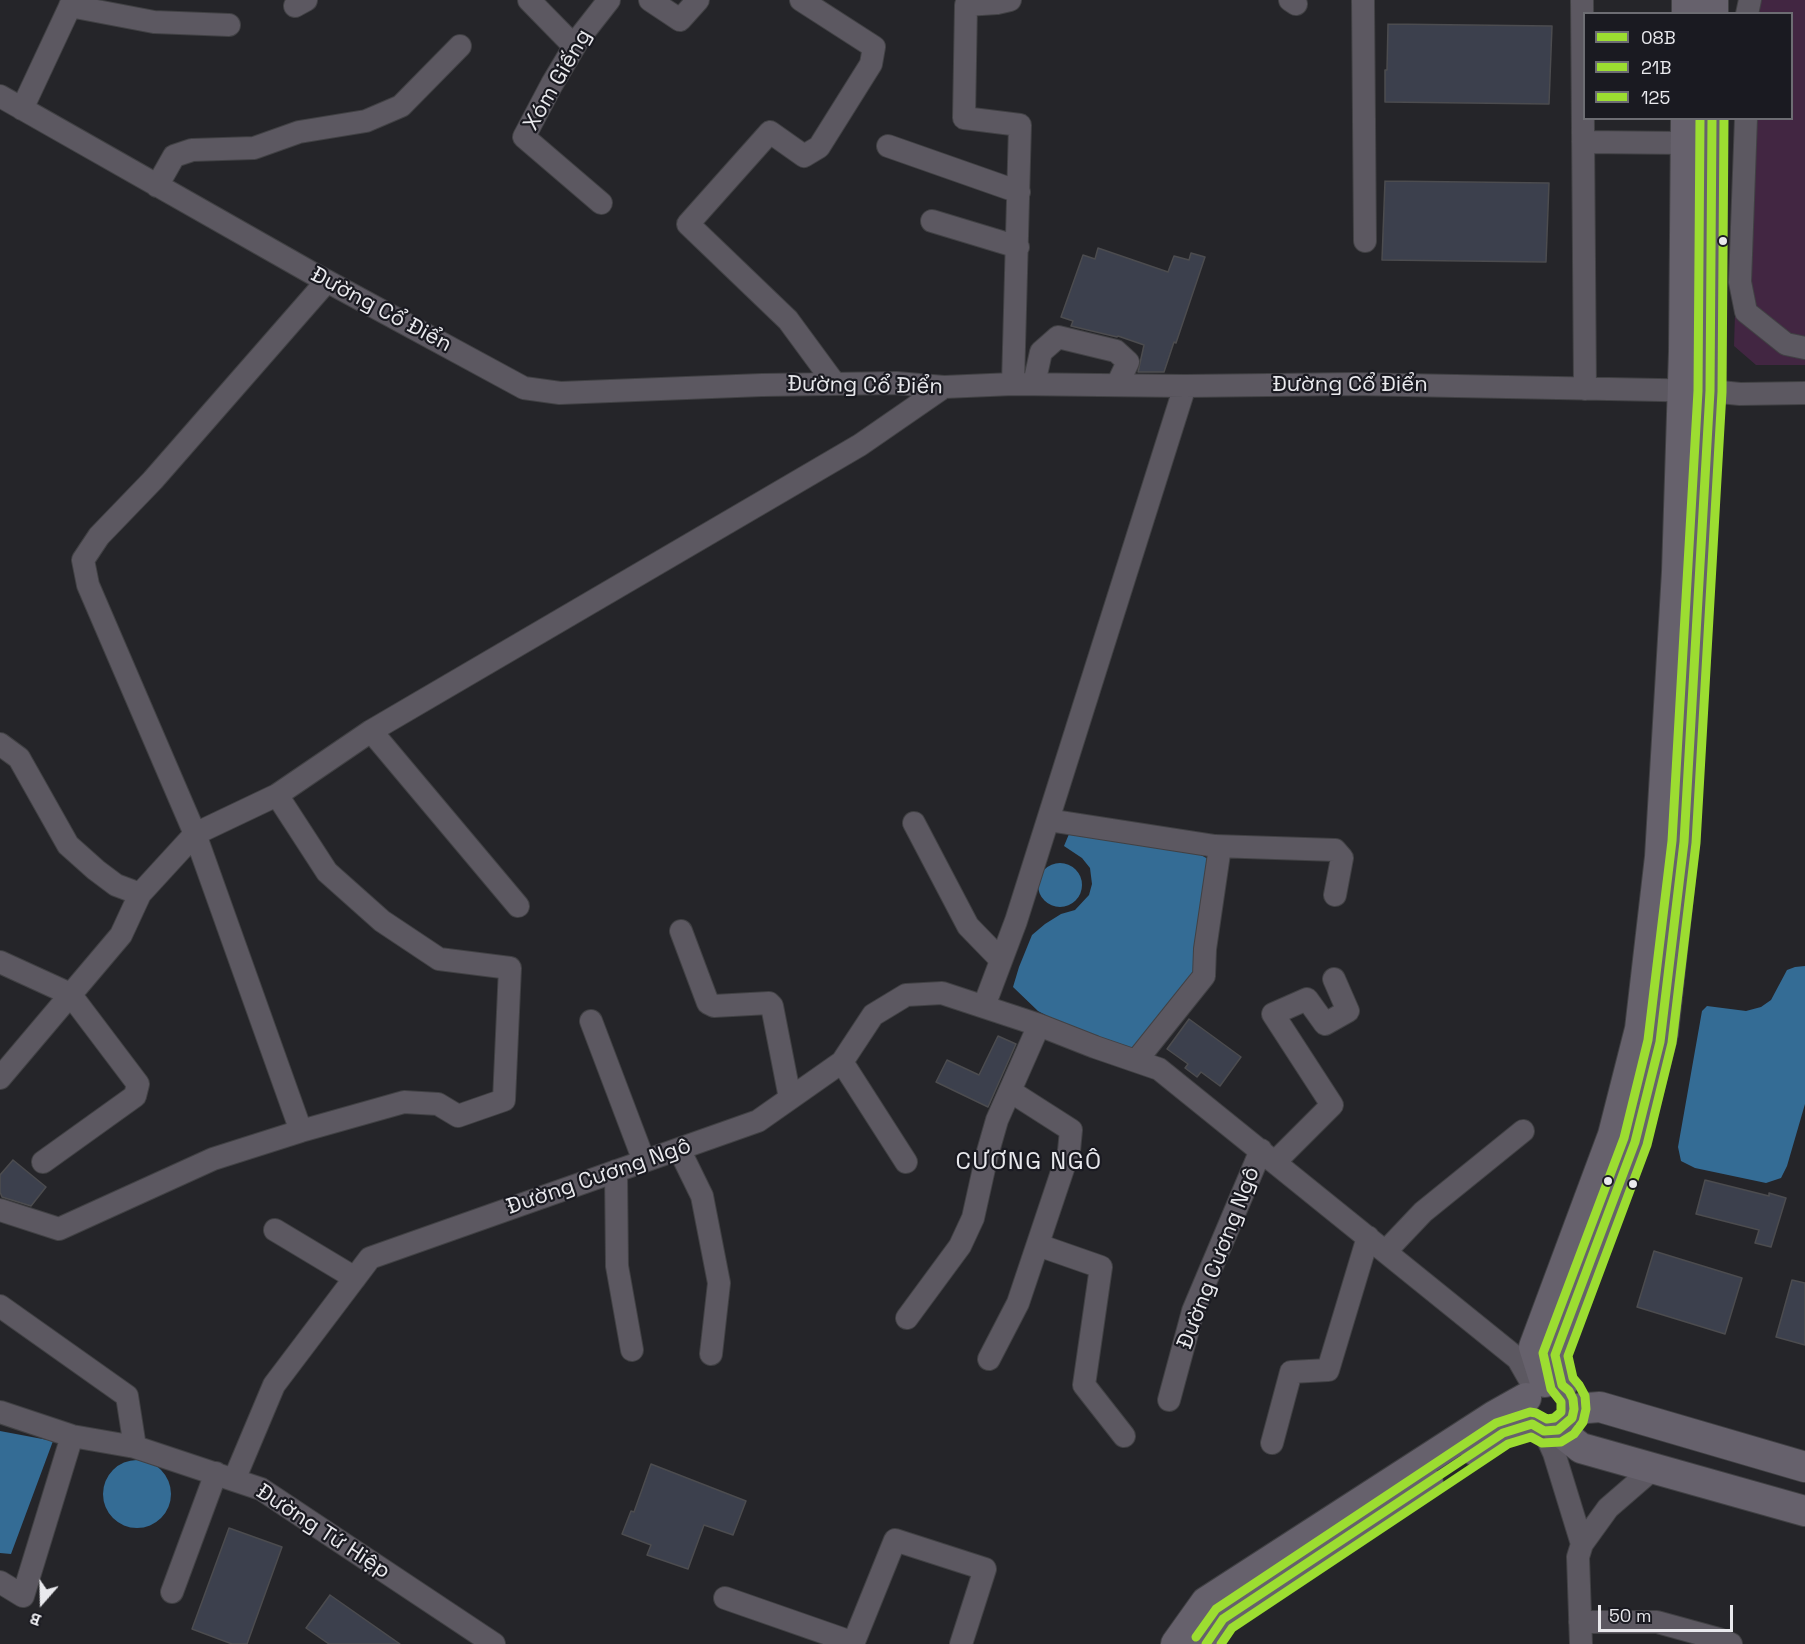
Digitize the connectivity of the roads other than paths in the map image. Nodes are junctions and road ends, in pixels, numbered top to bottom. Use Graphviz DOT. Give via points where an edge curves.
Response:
graph roads {
  1 [pos="529,0"];
  2 [pos="609,0"];
  3 [pos="650,0"];
  4 [pos="699,0"];
  5 [pos="801,0"];
  6 [pos="1010,0"];
  7 [pos="1363,0"];
  8 [pos="1582,0"];
  9 [pos="71,3"];
  10 [pos="229,25"];
  11 [pos="460,46"];
  12 [pos="574,46"];
  13 [pos="0,96"];
  14 [pos="22,109"];
  15 [pos="1712,120"];
  16 [pos="1746,120"];
  17 [pos="1686,131"];
  18 [pos="1583,142"];
  19 [pos="888,146"];
  20 [pos="157,186"];
  21 [pos="1019,192"];
  22 [pos="601,203"];
  23 [pos="932,221"];
  24 [pos="1365,241"];
  25 [pos="1018,247"];
  26 [pos="327,281"];
  27 [pos="1805,348"];
  28 [pos="835,384"];
  29 [pos="1023,384"];
  30 [pos="1117,385"];
  31 [pos="1185,386"];
  32 [pos="944,387"];
  33 [pos="1585,389"];
  34 [pos="1696,392"];
  35 [pos="1805,393"];
  36 [pos="371,731"];
  37 [pos="0,744"];
  38 [pos="277,795"];
  39 [pos="1047,820"];
  40 [pos="914,823"];
  41 [pos="195,834"];
  42 [pos="1220,847"];
  43 [pos="140,894"];
  44 [pos="1335,895"];
  45 [pos="518,906"];
  46 [pos="681,931"];
  47 [pos="1001,960"];
  48 [pos="0,962"];
  49 [pos="1334,979"];
  50 [pos="70,994"];
  51 [pos="984,1006"];
  52 [pos="591,1021"];
  53 [pos="1039,1025"];
  54 [pos="1136,1061"];
  55 [pos="842,1062"];
  56 [pos="0,1078"];
  57 [pos="1010,1091"];
  58 [pos="790,1098"];
  59 [pos="301,1131"];
  60 [pos="1523,1131"];
  61 [pos="679,1149"];
  62 [pos="1268,1156"];
  63 [pos="644,1161"];
  64 [pos="43,1162"];
  65 [pos="906,1162"];
  66 [pos="616,1171"];
  67 [pos="0,1210"];
  68 [pos="275,1230"];
  69 [pos="1368,1237"];
  70 [pos="1038,1245"];
  71 [pos="1386,1251"];
  72 [pos="355,1278"];
  73 [pos="0,1306"];
  74 [pos="907,1318"];
  75 [pos="632,1350"];
  76 [pos="711,1354"];
  77 [pos="989,1359"];
  78 [pos="1169,1400"];
  79 [pos="1547,1406"];
  80 [pos="0,1412"];
  81 [pos="72,1436"];
  82 [pos="1124,1436"];
  83 [pos="1272,1443"];
  84 [pos="135,1447"];
  85 [pos="1802,1466"];
  86 [pos="1653,1469"];
  87 [pos="225,1476"];
  88 [pos="1796,1508"];
  89 [pos="1581,1544"];
  90 [pos="0,1582"];
  91 [pos="172,1592"];
  92 [pos="725,1598"];
  93 [pos="1580,1622"];
  94 [pos="1193,1641"];
  95 [pos="853,1643"];
  96 [pos="494,1644"];
  97 [pos="961,1644"];
  98 [pos="1581,1644"];
  99 [pos="1731,1644"];
  1 -- 12 [label="street"];
  2 -- 12 [label="street, Xóm Giếng"];
  3 -- 4 [label="street" via="680,20"];
  5 -- 28 [label="street" via="874,47 871,64 819,147 804,156 770,132 688,224 788,320"];
  6 -- 21 [label="street" via="966,5 964,118 1020,125"];
  7 -- 24 [label="street"];
  8 -- 18 [label="street"];
  9 -- 10 [label="street" via="154,22"];
  9 -- 14 [label="street"];
  11 -- 20 [label="street" via="400,106 366,121 298,132 254,148 192,150 174,156"];
  12 -- 22 [label="street, Xóm Giếng" via="524,137"];
  13 -- 14 [label="street, Đường Cổ Điển"];
  14 -- 20 [label="street, Đường Cổ Điển"];
  15 -- 34 [label="main road"];
  16 -- 27 [label="street" via="1740,282 1746,312 1786,344"];
  17 -- 18 [label="street"];
  17 -- 34 [label="main road"];
  18 -- 33 [label="street"];
  19 -- 21 [label="street"];
  20 -- 26 [label="street, Đường Cổ Điển"];
  21 -- 25 [label="street"];
  23 -- 25 [label="street"];
  25 -- 29 [label="street"];
  26 -- 28 [label="street, Đường Cổ Điển" via="524,388 560,393"];
  26 -- 41 [label="street" via="99,536 83,560 88,585"];
  28 -- 32 [label="street, Đường Cổ Điển"];
  29 -- 30 [label="street, Đường Cổ Điển"];
  29 -- 30 [label="street" via="1041,352 1058,337 1116,351 1128,362"];
  29 -- 32 [label="street, Đường Cổ Điển"];
  30 -- 31 [label="street, Đường Cổ Điển"];
  31 -- 33 [label="street, Đường Cổ Điển" via="1354,384"];
  31 -- 39 [label="street"];
  32 -- 36 [label="street" via="860,446"];
  33 -- 34 [label="street, Đường Cổ Điển"];
  34 -- 35 [label="street, Đường Cổ Điển"];
  34 -- 79 [label="main road" via="1677,572 1684,842 1663,1033 1635,1096 1635,1142 1555,1355"];
  36 -- 38 [label="street"];
  36 -- 45 [label="street"];
  37 -- 43 [label="street" via="19,758 68,845 116,885"];
  38 -- 41 [label="street"];
  38 -- 59 [label="street" via="327,872 382,921 439,959 510,968 504,1100 458,1116 438,1104 404,1102"];
  39 -- 42 [label="street"];
  39 -- 47 [label="street"];
  40 -- 47 [label="street" via="968,926"];
  41 -- 43 [label="street"];
  41 -- 59 [label="street"];
  42 -- 44 [label="street" via="1335,850 1342,858"];
  42 -- 54 [label="street" via="1204,975"];
  43 -- 50 [label="street" via="121,935"];
  46 -- 58 [label="street" via="708,1003 772,1006"];
  47 -- 51 [label="street"];
  48 -- 50 [label="street"];
  49 -- 62 [label="street, Đường Cương Ngô" via="1348,1011 1325,1024 1307,999 1273,1014 1332,1105"];
  50 -- 56 [label="street"];
  50 -- 64 [label="street" via="138,1084 135,1096"];
  51 -- 53 [label="street, Đường Cương Ngô"];
  51 -- 55 [label="street, Đường Cương Ngô" via="942,993 906,995 873,1015"];
  52 -- 63 [label="street"];
  53 -- 54 [label="street, Đường Cương Ngô"];
  53 -- 57 [label="street"];
  54 -- 62 [label="street, Đường Cương Ngô" via="1159,1069"];
  55 -- 58 [label="street, Đường Cương Ngô"];
  55 -- 65 [label="street"];
  57 -- 70 [label="street" via="1071,1130 1069,1151"];
  57 -- 74 [label="street" via="987,1155 974,1218 960,1246"];
  58 -- 61 [label="street, Đường Cương Ngô" via="758,1121"];
  59 -- 67 [label="street" via="213,1159 59,1229"];
  60 -- 71 [label="street" via="1422,1212"];
  61 -- 63 [label="street, Đường Cương Ngô"];
  61 -- 76 [label="street" via="702,1196 719,1284"];
  62 -- 69 [label="street, Đường Cương Ngô"];
  62 -- 78 [label="street, Đường Cương Ngô" via="1193,1311"];
  63 -- 66 [label="street, Đường Cương Ngô"];
  66 -- 72 [label="street, Đường Cương Ngô" via="370,1258"];
  66 -- 75 [label="street" via="617,1266"];
  68 -- 72 [label="street"];
  69 -- 71 [label="street, Đường Cương Ngô"];
  69 -- 83 [label="street" via="1328,1370 1291,1372"];
  70 -- 77 [label="street" via="1018,1303"];
  70 -- 82 [label="street" via="1101,1267 1084,1385"];
  71 -- 79 [label="street, Đường Cương Ngô" via="1518,1359"];
  72 -- 87 [label="street, Đường Cương Ngô" via="274,1385"];
  73 -- 84 [label="street" via="127,1396"];
  79 -- 85 [label="main road" via="1600,1407"];
  79 -- 86 [label="main road" via="1581,1448"];
  79 -- 89 [label="street, Đường Cương Ngô" via="1554,1453"];
  79 -- 94 [label="main road" via="1494,1416 1206,1602"];
  80 -- 81 [label="street, Đường Tứ Hiệp"];
  81 -- 84 [label="street, Đường Tứ Hiệp"];
  81 -- 90 [label="street" via="22,1596"];
  84 -- 87 [label="street, Đường Tứ Hiệp"];
  85 -- 88 [label="main road"];
  86 -- 88 [label="main road"];
  86 -- 89 [label="street" via="1608,1508"];
  87 -- 91 [label="street, Đường Cương Ngô"];
  87 -- 96 [label="street, Đường Tứ Hiệp" via="261,1489"];
  89 -- 93 [label="street"];
  92 -- 95 [label="street"];
  93 -- 98 [label="street"];
  93 -- 99 [label="street" via="1657,1622"];
  95 -- 97 [label="street" via="895,1540 985,1569"];
}
